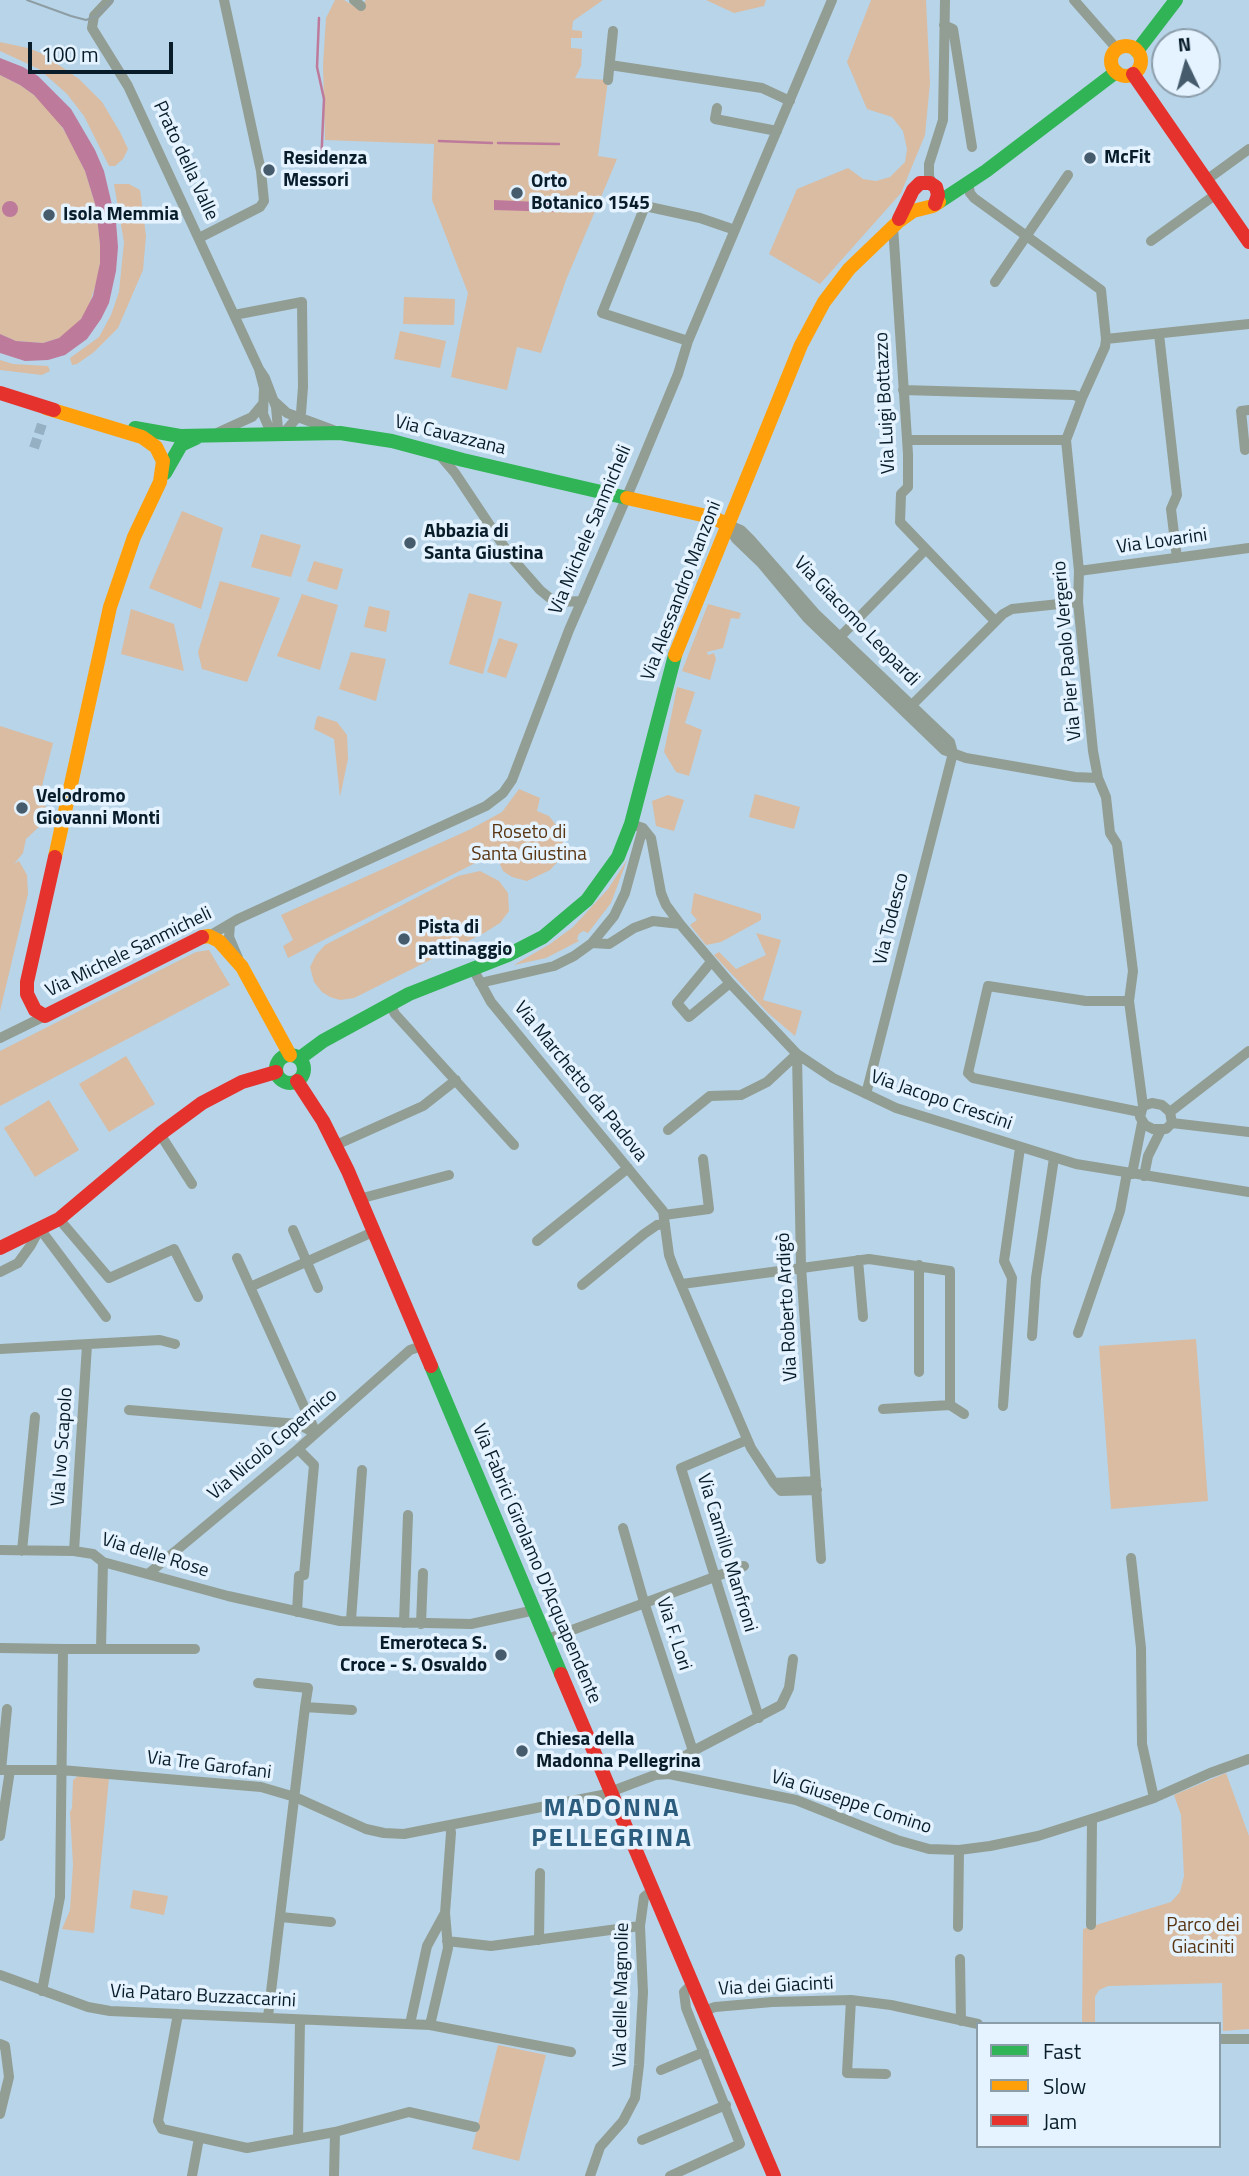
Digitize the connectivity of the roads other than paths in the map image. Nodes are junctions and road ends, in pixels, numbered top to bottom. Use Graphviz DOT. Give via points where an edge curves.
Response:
graph roads {
  1 [pos="109,0"];
  2 [pos="225,0"];
  3 [pos="832,0"];
  4 [pos="945,0"];
  5 [pos="1074,0"];
  6 [pos="1177,0"];
  7 [pos="944,25"];
  8 [pos="613,31"];
  9 [pos="1117,49"];
  10 [pos="1137,51"];
  11 [pos="610,65"];
  12 [pos="1116,72"];
  13 [pos="1133,74"];
  14 [pos="608,80"];
  15 [pos="790,100"];
  16 [pos="717,107"];
  17 [pos="777,131"];
  18 [pos="972,147"];
  19 [pos="933,148"];
  20 [pos="1249,149"];
  21 [pos="1068,175"];
  22 [pos="1205,181"];
  23 [pos="933,185"];
  24 [pos="964,185"];
  25 [pos="913,189"];
  26 [pos="1215,195"];
  27 [pos="929,206"];
  28 [pos="893,226"];
  29 [pos="735,230"];
  30 [pos="1028,236"];
  31 [pos="199,238"];
  32 [pos="1151,241"];
  33 [pos="1249,242"];
  34 [pos="995,282"];
  35 [pos="234,315"];
  36 [pos="1249,324"];
  37 [pos="1159,334"];
  38 [pos="1106,339"];
  39 [pos="688,341"];
  40 [pos="259,369"];
  41 [pos="904,390"];
  42 [pos="0,393"];
  43 [pos="273,398"];
  44 [pos="1082,398"];
  45 [pos="262,405"];
  46 [pos="46,408"];
  47 [pos="1249,410"];
  48 [pos="298,418"];
  49 [pos="340,433"];
  50 [pos="277,435"];
  51 [pos="204,436"];
  52 [pos="908,440"];
  53 [pos="1066,440"];
  54 [pos="1245,450"];
  55 [pos="438,453"];
  56 [pos="160,482"];
  57 [pos="625,498"];
  58 [pos="727,524"];
  59 [pos="1249,548"];
  60 [pos="926,549"];
  61 [pos="1177,558"];
  62 [pos="1079,571"];
  63 [pos="582,601"];
  64 [pos="1078,602"];
  65 [pos="995,621"];
  66 [pos="837,641"];
  67 [pos="908,709"];
  68 [pos="953,753"];
  69 [pos="1098,778"];
  70 [pos="637,826"];
  71 [pos="230,925"];
  72 [pos="680,925"];
  73 [pos="209,936"];
  74 [pos="592,943"];
  75 [pos="712,962"];
  76 [pos="242,967"];
  77 [pos="473,969"];
  78 [pos="480,983"];
  79 [pos="730,983"];
  80 [pos="1129,1001"];
  81 [pos="390,1004"];
  82 [pos="45,1016"];
  83 [pos="0,1038"];
  84 [pos="1249,1051"];
  85 [pos="797,1054"];
  86 [pos="295,1057"];
  87 [pos="276,1072"];
  88 [pos="456,1080"];
  89 [pos="297,1081"];
  90 [pos="866,1094"];
  91 [pos="1170,1112"];
  92 [pos="1142,1113"];
  93 [pos="1172,1124"];
  94 [pos="667,1130"];
  95 [pos="1161,1130"];
  96 [pos="1249,1132"];
  97 [pos="160,1134"];
  98 [pos="336,1145"];
  99 [pos="514,1145"];
  100 [pos="1020,1148"];
  101 [pos="704,1158"];
  102 [pos="1054,1158"];
  103 [pos="628,1168"];
  104 [pos="1129,1174"];
  105 [pos="449,1175"];
  106 [pos="1144,1176"];
  107 [pos="192,1184"];
  108 [pos="1249,1192"];
  109 [pos="359,1199"];
  110 [pos="59,1219"];
  111 [pos="665,1219"];
  112 [pos="40,1229"];
  113 [pos="293,1230"];
  114 [pos="373,1231"];
  115 [pos="537,1241"];
  116 [pos="0,1248"];
  117 [pos="237,1258"];
  118 [pos="858,1261"];
  119 [pos="307,1262"];
  120 [pos="919,1265"];
  121 [pos="801,1266"];
  122 [pos="0,1272"];
  123 [pos="681,1284"];
  124 [pos="582,1285"];
  125 [pos="250,1287"];
  126 [pos="318,1287"];
  127 [pos="198,1297"];
  128 [pos="106,1317"];
  129 [pos="863,1318"];
  130 [pos="1078,1332"];
  131 [pos="1032,1336"];
  132 [pos="175,1344"];
  133 [pos="87,1345"];
  134 [pos="422,1346"];
  135 [pos="0,1349"];
  136 [pos="919,1372"];
  137 [pos="950,1405"];
  138 [pos="1003,1406"];
  139 [pos="883,1409"];
  140 [pos="130,1410"];
  141 [pos="964,1414"];
  142 [pos="35,1418"];
  143 [pos="316,1433"];
  144 [pos="747,1440"];
  145 [pos="298,1449"];
  146 [pos="362,1470"];
  147 [pos="817,1485"];
  148 [pos="408,1515"];
  149 [pos="623,1528"];
  150 [pos="0,1550"];
  151 [pos="22,1550"];
  152 [pos="74,1551"];
  153 [pos="1131,1558"];
  154 [pos="821,1559"];
  155 [pos="103,1562"];
  156 [pos="744,1566"];
  157 [pos="423,1573"];
  158 [pos="148,1574"];
  159 [pos="716,1576"];
  160 [pos="644,1602"];
  161 [pos="535,1610"];
  162 [pos="297,1612"];
  163 [pos="351,1620"];
  164 [pos="404,1623"];
  165 [pos="421,1624"];
  166 [pos="548,1639"];
  167 [pos="0,1648"];
  168 [pos="101,1648"];
  169 [pos="63,1649"];
  170 [pos="195,1649"];
  171 [pos="793,1659"];
  172 [pos="258,1683"];
  173 [pos="304,1707"];
  174 [pos="7,1710"];
  175 [pos="352,1710"];
  176 [pos="759,1718"];
  177 [pos="693,1751"];
  178 [pos="1249,1759"];
  179 [pos="4,1770"];
  180 [pos="61,1770"];
  181 [pos="655,1775"];
  182 [pos="611,1792"];
  183 [pos="295,1797"];
  184 [pos="1154,1798"];
  185 [pos="1092,1819"];
  186 [pos="450,1825"];
  187 [pos="0,1836"];
  188 [pos="959,1850"];
  189 [pos="540,1873"];
  190 [pos="653,1890"];
  191 [pos="445,1913"];
  192 [pos="281,1917"];
  193 [pos="331,1922"];
  194 [pos="1091,1925"];
  195 [pos="640,1926"];
  196 [pos="958,1927"];
  197 [pos="447,1941"];
  198 [pos="539,1941"];
  199 [pos="960,1959"];
  200 [pos="0,1975"];
  201 [pos="692,1984"];
  202 [pos="42,1992"];
  203 [pos="851,2000"];
  204 [pos="704,2011"];
  205 [pos="178,2014"];
  206 [pos="268,2017"];
  207 [pos="300,2020"];
  208 [pos="961,2021"];
  209 [pos="410,2024"];
  210 [pos="976,2024"];
  211 [pos="430,2025"];
  212 [pos="1221,2039"];
  213 [pos="1249,2039"];
  214 [pos="3,2045"];
  215 [pos="571,2052"];
  216 [pos="704,2052"];
  217 [pos="660,2070"];
  218 [pos="886,2074"];
  219 [pos="726,2105"];
  220 [pos="0,2114"];
  221 [pos="475,2127"];
  222 [pos="335,2132"];
  223 [pos="199,2138"];
  224 [pos="298,2139"];
  225 [pos="642,2140"];
  226 [pos="192,2176"];
  227 [pos="334,2176"];
  228 [pos="590,2176"];
  229 [pos="670,2176"];
  230 [pos="774,2176"];
  1 -- 31 [label="street, Prato della Valle" via="94,16 92,28 128,86"];
  2 -- 31 [label="street" via="264,201"];
  3 -- 15 [label="street, Via Michele Sanmicheli"];
  4 -- 7 [label="street, Via Alessandro Manzoni"];
  5 -- 9 [label="street"];
  6 -- 10 [label="main road"];
  7 -- 18 [label="street" via="953,29"];
  7 -- 19 [label="street, Via Alessandro Manzoni" via="943,120"];
  8 -- 11 [label="street"];
  9 -- 10 [label="main road"];
  9 -- 12 [label="main road" via="1112,58"];
  10 -- 13 [label="main road" via="1141,64"];
  11 -- 14 [label="street"];
  11 -- 15 [label="street" via="762,89"];
  12 -- 13 [label="main road"];
  12 -- 24 [label="main road, Via Alessandro Manzoni"];
  13 -- 22 [label="main road"];
  15 -- 17 [label="street, Via Michele Sanmicheli"];
  16 -- 17 [label="street" via="715,119"];
  17 -- 29 [label="street, Via Michele Sanmicheli"];
  19 -- 23 [label="street, Via Alessandro Manzoni" via="928,169"];
  19 -- 25 [label="street, Via Alessandro Manzoni"];
  20 -- 22 [label="street"];
  21 -- 30 [label="street"];
  22 -- 26 [label="main road"];
  23 -- 24 [label="main road" via="944,190"];
  23 -- 25 [label="main road" via="922,182"];
  23 -- 27 [label="main road" via="938,195"];
  24 -- 27 [label="main road, Via Alessandro Manzoni"];
  24 -- 30 [label="street"];
  25 -- 27 [label="main road" via="915,204"];
  25 -- 28 [label="main road, Via Alessandro Manzoni"];
  26 -- 32 [label="street"];
  26 -- 33 [label="main road"];
  27 -- 28 [label="main road, Via Alessandro Manzoni"];
  28 -- 41 [label="street, Via Luigi Bottazzo"];
  28 -- 58 [label="main road, Via Alessandro Manzoni" via="849,269 815,316"];
  29 -- 39 [label="street, Via Michele Sanmicheli"];
  29 -- 39 [label="street" via="645,206 603,313"];
  30 -- 34 [label="street"];
  30 -- 38 [label="street" via="1101,290"];
  31 -- 35 [label="street, Prato della Valle"];
  35 -- 40 [label="street, Prato della Valle"];
  35 -- 48 [label="street" via="306,301"];
  36 -- 37 [label="street"];
  37 -- 38 [label="street"];
  37 -- 61 [label="street" via="1177,495 1171,509"];
  38 -- 44 [label="street, Via Pier Paolo Vergerio"];
  39 -- 57 [label="street, Via Michele Sanmicheli"];
  40 -- 43 [label="street, Prato della Valle"];
  40 -- 45 [label="street, Prato della Valle"];
  41 -- 44 [label="street"];
  41 -- 52 [label="street, Via Luigi Bottazzo"];
  42 -- 46 [label="main road"];
  43 -- 48 [label="street, Via Cavazzana" via="282,411"];
  43 -- 50 [label="street, Prato della Valle"];
  44 -- 53 [label="street, Via Pier Paolo Vergerio"];
  45 -- 50 [label="street, Prato della Valle" via="267,427"];
  45 -- 51 [label="street" via="245,422"];
  46 -- 51 [label="main road" via="165,434"];
  46 -- 56 [label="main road" via="151,441 163,461"];
  47 -- 54 [label="street" via="1241,411"];
  48 -- 49 [label="street, Via Cavazzana"];
  48 -- 50 [label="street"];
  49 -- 50 [label="main road"];
  49 -- 55 [label="main road, Via Cavazzana"];
  50 -- 51 [label="main road"];
  51 -- 56 [label="main road" via="184,442"];
  52 -- 53 [label="street"];
  52 -- 60 [label="street, Via Luigi Bottazzo" via="908,487 901,494 900,523"];
  53 -- 62 [label="street, Via Pier Paolo Vergerio"];
  55 -- 57 [label="main road, Via Cavazzana"];
  55 -- 63 [label="street" via="511,558 540,590 560,602"];
  56 -- 82 [label="main road" via="117,582 57,841 27,982 30,1002"];
  57 -- 58 [label="main road, Via Giacomo Leopardi"];
  57 -- 63 [label="street, Via Michele Sanmicheli"];
  58 -- 66 [label="street, Via Giacomo Leopardi" via="751,540"];
  58 -- 70 [label="main road, Via Alessandro Manzoni" via="670,671"];
  59 -- 61 [label="street, Via Lovarini"];
  60 -- 65 [label="street, Via Luigi Bottazzo"];
  60 -- 66 [label="street"];
  61 -- 62 [label="street, Via Lovarini"];
  62 -- 64 [label="street, Via Pier Paolo Vergerio"];
  63 -- 71 [label="street, Via Michele Sanmicheli" via="512,780 495,801"];
  64 -- 65 [label="street" via="1012,609"];
  64 -- 69 [label="street, Via Pier Paolo Vergerio"];
  65 -- 67 [label="street"];
  66 -- 67 [label="street, Via Giacomo Leopardi"];
  67 -- 68 [label="street, Via Giacomo Leopardi" via="950,742"];
  68 -- 69 [label="street"];
  68 -- 90 [label="street, Via Todesco"];
  69 -- 80 [label="street, Via Pier Paolo Vergerio" via="1119,852 1134,977"];
  70 -- 72 [label="street, Via Jacopo Crescini" via="651,838 662,893"];
  70 -- 74 [label="street, Via Alessandro Manzoni" via="625,893"];
  70 -- 77 [label="main road, Via Alessandro Manzoni" via="600,884 564,921 526,947"];
  71 -- 73 [label="street, Via Michele Sanmicheli"];
  71 -- 76 [label="street, Via Michele Sanmicheli" via="229,937"];
  72 -- 74 [label="street" via="653,921 609,944"];
  72 -- 75 [label="street, Via Jacopo Crescini"];
  73 -- 76 [label="main road"];
  73 -- 82 [label="main road, Via Michele Sanmicheli" via="198,937"];
  74 -- 78 [label="street, Via Alessandro Manzoni" via="554,966"];
  75 -- 79 [label="street, Via Jacopo Crescini"];
  75 -- 79 [label="street" via="677,1003 689,1017"];
  76 -- 86 [label="main road"];
  77 -- 78 [label="street, Via Marchetto da Padova"];
  77 -- 81 [label="main road, Via Alessandro Manzoni"];
  78 -- 103 [label="street, Via Marchetto da Padova"];
  79 -- 85 [label="street, Via Jacopo Crescini"];
  80 -- 92 [label="street, Via Pier Paolo Vergerio"];
  80 -- 92 [label="street" via="1086,1001 988,986 968,1073 973,1078"];
  81 -- 86 [label="main road, Via Alessandro Manzoni"];
  81 -- 88 [label="street"];
  82 -- 83 [label="street"];
  84 -- 91 [label="street"];
  85 -- 90 [label="street, Via Jacopo Crescini"];
  85 -- 94 [label="street" via="767,1082 741,1094 710,1096"];
  85 -- 121 [label="street, Via Roberto Ardigò"];
  86 -- 87 [label="main road" via="279,1060"];
  86 -- 89 [label="main road" via="304,1070"];
  87 -- 89 [label="main road" via="284,1082"];
  87 -- 97 [label="main road" via="228,1088"];
  88 -- 98 [label="street" via="423,1106"];
  88 -- 99 [label="street"];
  89 -- 98 [label="main road, Via Fabrici Girolamo D'Acquapendente"];
  90 -- 100 [label="street, Via Jacopo Crescini"];
  91 -- 92 [label="street" via="1156,1104"];
  91 -- 93 [label="street"];
  92 -- 95 [label="street" via="1153,1129"];
  92 -- 104 [label="street, Via Pier Paolo Vergerio"];
  93 -- 95 [label="street"];
  93 -- 96 [label="street"];
  95 -- 106 [label="street"];
  97 -- 107 [label="street"];
  97 -- 110 [label="main road"];
  98 -- 109 [label="main road, Via Fabrici Girolamo D'Acquapendente"];
  100 -- 102 [label="street, Via Jacopo Crescini"];
  100 -- 138 [label="street" via="1004,1261 1012,1278"];
  101 -- 111 [label="street" via="709,1209"];
  102 -- 104 [label="street, Via Jacopo Crescini"];
  102 -- 131 [label="street"];
  103 -- 111 [label="street, Via Marchetto da Padova"];
  103 -- 115 [label="street"];
  104 -- 106 [label="street, Via Jacopo Crescini"];
  104 -- 130 [label="street, Via Pier Paolo Vergerio"];
  105 -- 109 [label="street"];
  106 -- 108 [label="street, Via Jacopo Crescini"];
  109 -- 114 [label="main road, Via Fabrici Girolamo D'Acquapendente"];
  110 -- 112 [label="main road"];
  110 -- 127 [label="street" via="109,1278 174,1249"];
  111 -- 123 [label="street, Via Marchetto da Padova" via="669,1255"];
  111 -- 124 [label="street"];
  112 -- 116 [label="main road"];
  112 -- 122 [label="street" via="18,1263"];
  112 -- 128 [label="street"];
  113 -- 119 [label="street"];
  114 -- 119 [label="street"];
  114 -- 134 [label="main road, Via Fabrici Girolamo D'Acquapendente"];
  117 -- 125 [label="street"];
  118 -- 120 [label="street"];
  118 -- 121 [label="street"];
  118 -- 129 [label="street"];
  119 -- 125 [label="street"];
  119 -- 126 [label="street"];
  120 -- 136 [label="street"];
  120 -- 137 [label="street" via="950,1271"];
  121 -- 123 [label="street"];
  121 -- 147 [label="street, Via Roberto Ardigò"];
  123 -- 144 [label="street, Via Marchetto da Padova"];
  125 -- 143 [label="street"];
  132 -- 133 [label="street" via="159,1340"];
  133 -- 135 [label="street"];
  133 -- 152 [label="street, Via Ivo Scapolo"];
  134 -- 143 [label="street, Via Nicolò Copernico" via="410,1350"];
  134 -- 161 [label="main road, Via Fabrici Girolamo D'Acquapendente"];
  137 -- 139 [label="street"];
  137 -- 141 [label="street"];
  140 -- 143 [label="street" via="298,1424"];
  142 -- 151 [label="street"];
  143 -- 145 [label="street, Via Nicolò Copernico"];
  144 -- 147 [label="street, Via Marchetto da Padova" via="774,1483"];
  144 -- 159 [label="street, Via Camillo Manfroni" via="681,1468"];
  145 -- 158 [label="street, Via Nicolò Copernico"];
  145 -- 162 [label="street" via="314,1465"];
  146 -- 163 [label="street"];
  147 -- 154 [label="street, Via Roberto Ardigò"];
  148 -- 164 [label="street"];
  149 -- 160 [label="street, Via F. Lori"];
  150 -- 151 [label="street, Via delle Rose"];
  151 -- 152 [label="street, Via delle Rose"];
  152 -- 155 [label="street, Via delle Rose" via="93,1554"];
  153 -- 184 [label="street" via="1141,1648 1142,1744"];
  155 -- 158 [label="street, Via delle Rose"];
  155 -- 168 [label="street"];
  156 -- 159 [label="street"];
  157 -- 165 [label="street"];
  158 -- 162 [label="street, Via delle Rose"];
  159 -- 160 [label="street"];
  159 -- 176 [label="street, Via Camillo Manfroni"];
  160 -- 166 [label="street"];
  160 -- 177 [label="street, Via F. Lori"];
  161 -- 165 [label="street, Via delle Rose" via="471,1624"];
  161 -- 166 [label="main road, Via Fabrici Girolamo D'Acquapendente"];
  162 -- 163 [label="street, Via delle Rose"];
  163 -- 164 [label="street, Via delle Rose"];
  164 -- 165 [label="street, Via delle Rose"];
  166 -- 182 [label="main road, Via Fabrici Girolamo D'Acquapendente"];
  167 -- 169 [label="street"];
  168 -- 169 [label="street"];
  168 -- 170 [label="street"];
  169 -- 180 [label="street"];
  171 -- 176 [label="street" via="781,1705"];
  172 -- 173 [label="street" via="308,1688"];
  173 -- 175 [label="street"];
  173 -- 183 [label="street"];
  174 -- 179 [label="street"];
  176 -- 177 [label="street"];
  177 -- 181 [label="street"];
  178 -- 184 [label="street, Via Giuseppe Comino"];
  179 -- 180 [label="street, Via Tre Garofani"];
  179 -- 187 [label="street"];
  180 -- 183 [label="street, Via Tre Garofani" via="230,1783"];
  180 -- 202 [label="street" via="60,1898"];
  181 -- 182 [label="street, Via Giuseppe Comino"];
  181 -- 188 [label="street, Via Giuseppe Comino" via="678,1774 775,1795 897,1840 929,1849"];
  182 -- 186 [label="street, Via Tre Garofani"];
  182 -- 190 [label="main road, Via Fabrici Girolamo D'Acquapendente"];
  183 -- 186 [label="street, Via Tre Garofani" via="384,1833"];
  183 -- 192 [label="street"];
  184 -- 185 [label="street, Via Giuseppe Comino"];
  185 -- 188 [label="street, Via Giuseppe Comino" via="1038,1836"];
  185 -- 194 [label="street"];
  186 -- 191 [label="street"];
  188 -- 196 [label="street"];
  189 -- 198 [label="street"];
  190 -- 195 [label="street, Via delle Magnolie" via="644,1897"];
  190 -- 201 [label="main road, Via Fabrici Girolamo D'Acquapendente"];
  191 -- 197 [label="street"];
  191 -- 209 [label="street" via="427,1946"];
  192 -- 193 [label="street"];
  192 -- 206 [label="street"];
  195 -- 198 [label="street"];
  195 -- 228 [label="street, Via delle Magnolie" via="643,1992 635,2098 624,2121 600,2147"];
  197 -- 198 [label="street" via="491,1946"];
  197 -- 211 [label="street"];
  199 -- 208 [label="street"];
  200 -- 202 [label="street, Via Pataro Buzzaccarini"];
  201 -- 204 [label="main road, Via Fabrici Girolamo D'Acquapendente"];
  201 -- 216 [label="street" via="684,1992 686,2008"];
  202 -- 205 [label="street, Via Pataro Buzzaccarini" via="110,2011"];
  203 -- 204 [label="street, Via dei Giacinti" via="772,2002"];
  203 -- 208 [label="street, Via dei Giacinti"];
  203 -- 218 [label="street, Via dei Giacinti" via="847,2073"];
  204 -- 230 [label="main road, Via Fabrici Girolamo D'Acquapendente"];
  205 -- 206 [label="street, Via Pataro Buzzaccarini"];
  205 -- 223 [label="street" via="158,2121 162,2129"];
  206 -- 207 [label="street, Via Pataro Buzzaccarini"];
  207 -- 209 [label="street, Via Pataro Buzzaccarini"];
  207 -- 224 [label="street"];
  208 -- 210 [label="street, Via dei Giacinti"];
  209 -- 211 [label="street, Via Pataro Buzzaccarini"];
  211 -- 215 [label="street, Via Pataro Buzzaccarini"];
  212 -- 213 [label="street"];
  214 -- 220 [label="street" via="9,2077"];
  216 -- 217 [label="street"];
  216 -- 219 [label="street"];
  219 -- 225 [label="street"];
  219 -- 229 [label="street" via="740,2144"];
  221 -- 222 [label="street" via="409,2112"];
  222 -- 224 [label="street"];
  222 -- 227 [label="street"];
  223 -- 224 [label="street" via="247,2148"];
  223 -- 226 [label="street"];
}
